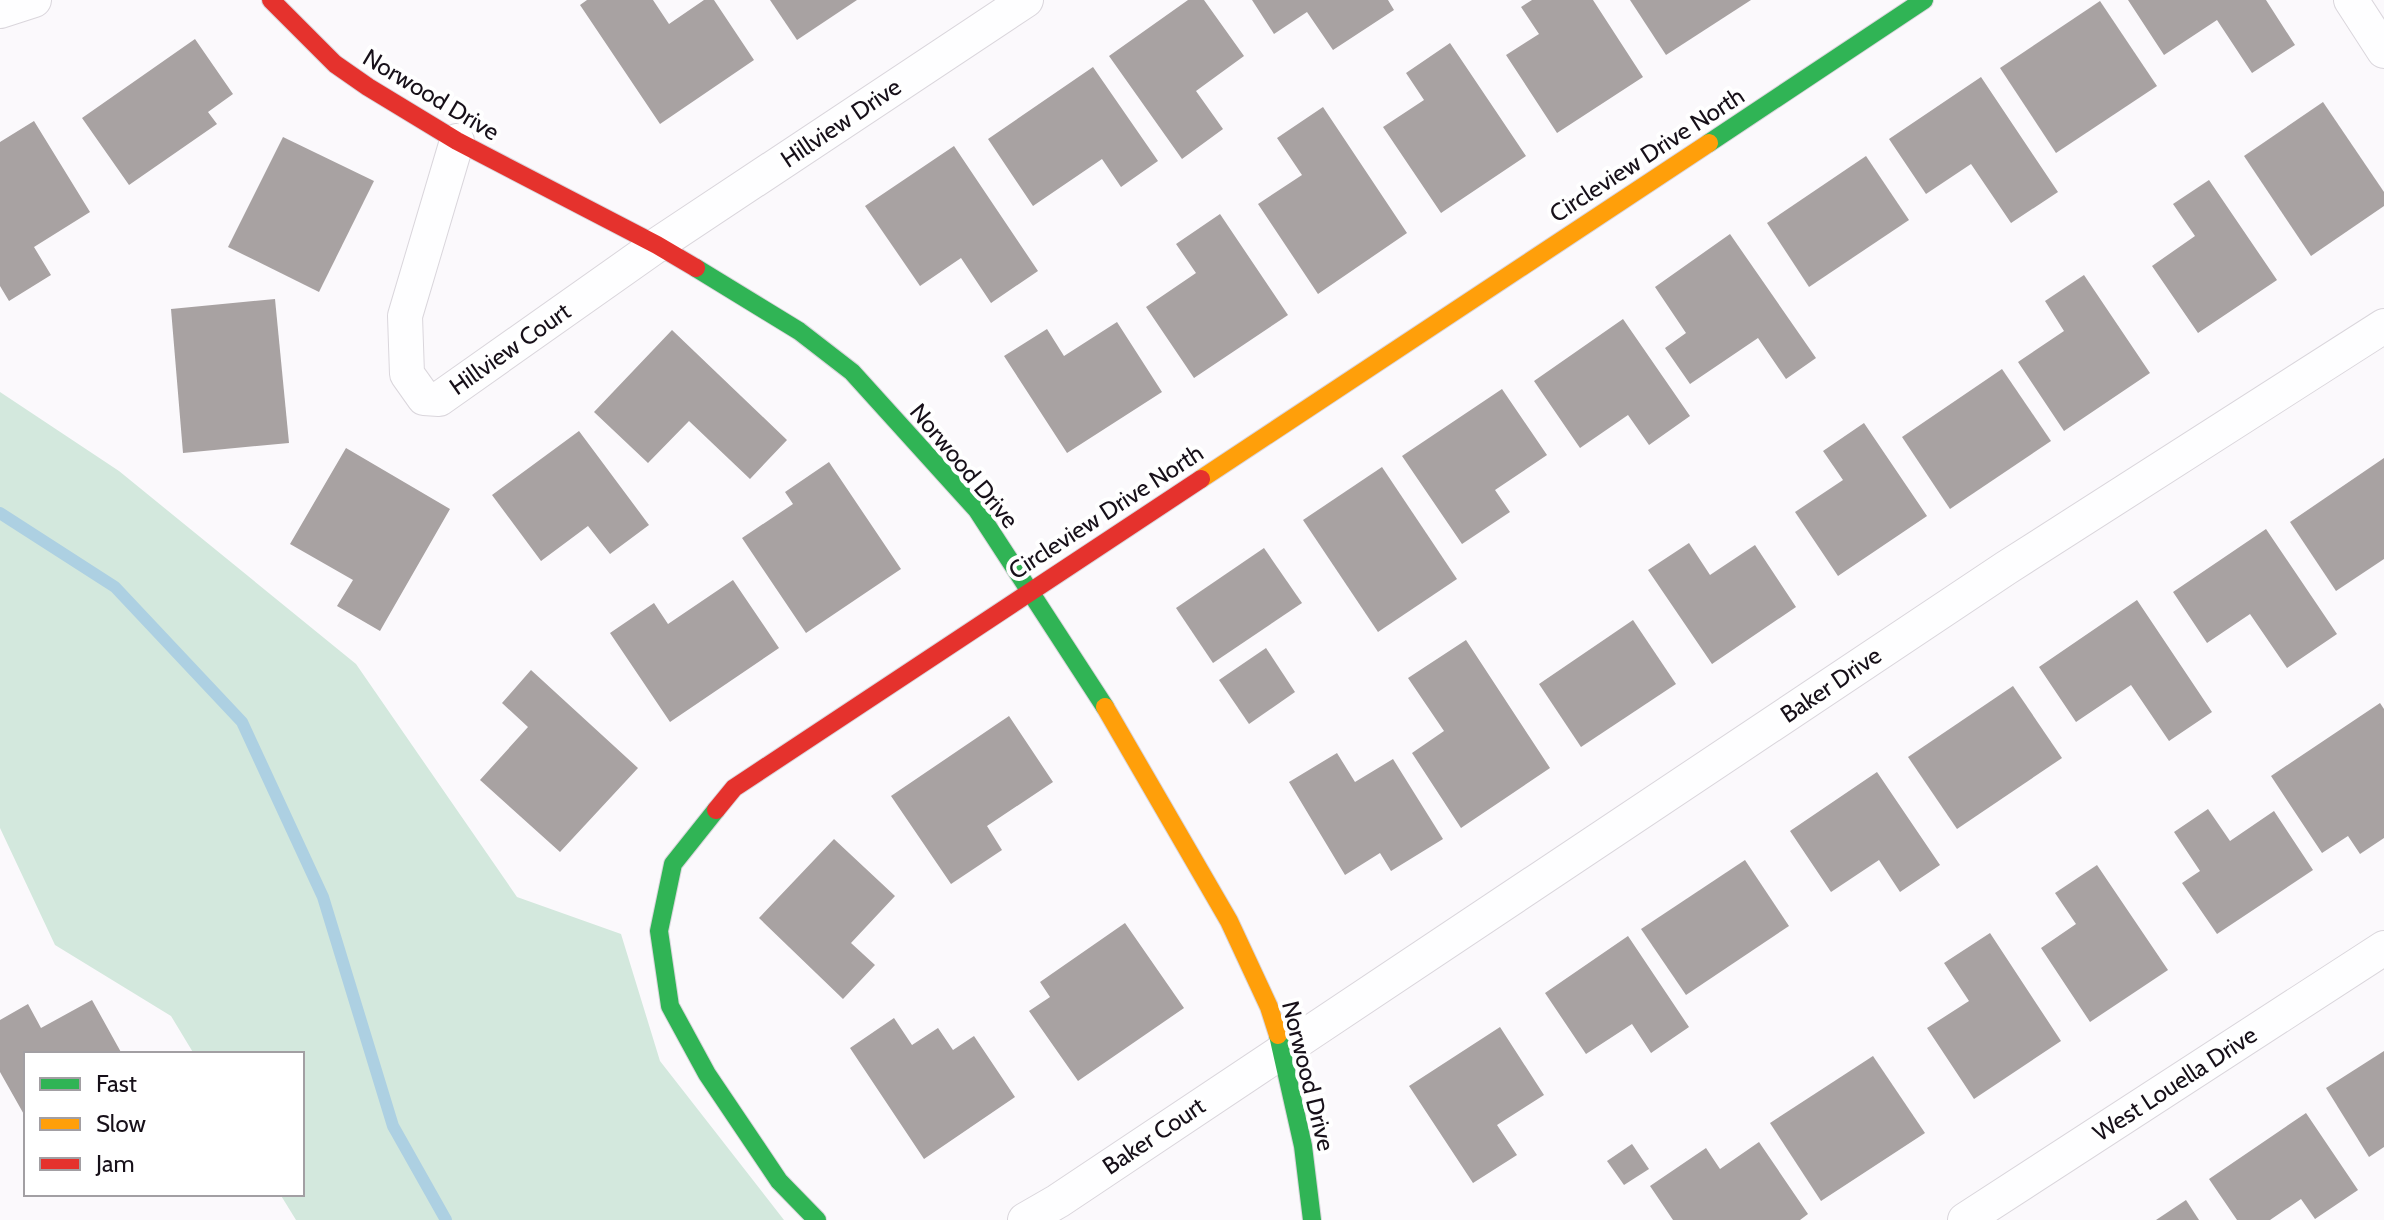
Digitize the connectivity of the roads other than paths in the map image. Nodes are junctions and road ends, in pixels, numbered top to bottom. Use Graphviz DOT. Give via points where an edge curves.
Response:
graph roads {
  1 [pos="34,0"];
  2 [pos="271,0"];
  3 [pos="1026,0"];
  4 [pos="1924,0"];
  5 [pos="2351,0"];
  6 [pos="0,11"];
  7 [pos="2384,51"];
  8 [pos="457,141"];
  9 [pos="657,245"];
  10 [pos="2384,326"];
  11 [pos="1031,591"];
  12 [pos="2384,948"];
  13 [pos="1282,1050"];
  14 [pos="817,1220"];
  15 [pos="1025,1220"];
  16 [pos="1312,1220"];
  17 [pos="1965,1220"];
  1 -- 6 [label="street"];
  2 -- 8 [label="street, Norwood Drive" via="335,64"];
  3 -- 9 [label="street, Hillview Drive"];
  4 -- 11 [label="street, Circleview Drive North"];
  5 -- 7 [label="street"];
  8 -- 9 [label="street, Norwood Drive"];
  8 -- 9 [label="street, Hillview Court" via="405,316 407,374 424,398 439,399"];
  9 -- 11 [label="street, Norwood Drive" via="799,331 852,372 977,510"];
  10 -- 13 [label="street, Baker Drive" via="2006,568"];
  11 -- 13 [label="street, Norwood Drive" via="1125,739 1229,921 1269,1007"];
  11 -- 14 [label="street, Circleview Drive North" via="734,788 673,864 659,931 670,1006 707,1074 779,1181"];
  12 -- 17 [label="street, West Louella Drive"];
  13 -- 15 [label="street, Baker Court"];
  13 -- 16 [label="street, Norwood Drive"];
}
